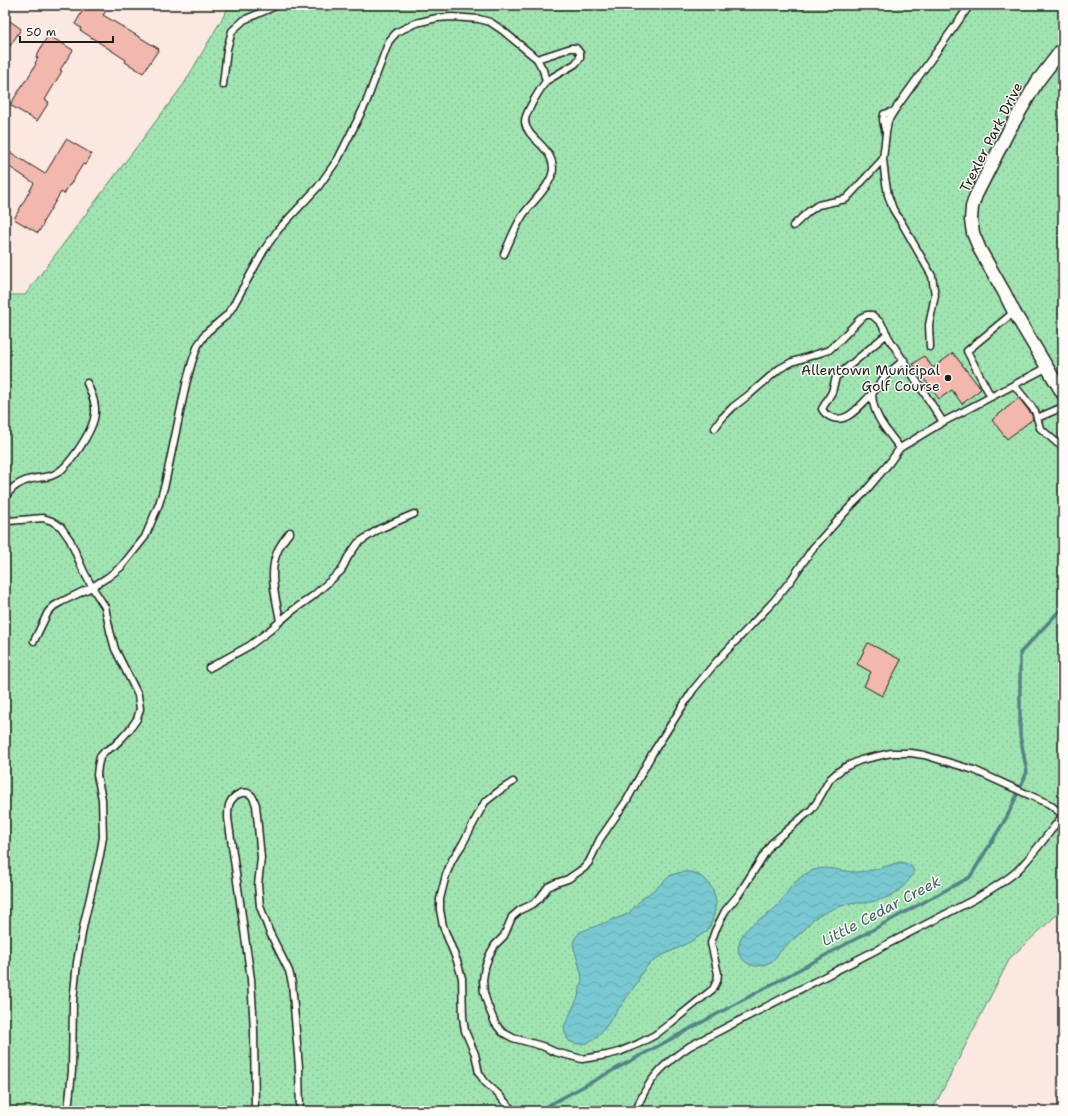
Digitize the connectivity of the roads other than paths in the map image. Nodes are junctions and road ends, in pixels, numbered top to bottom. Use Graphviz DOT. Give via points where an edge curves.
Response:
graph roads {
  1 [pos="278,5"];
  2 [pos="970,5"];
  3 [pos="1063,48"];
  4 [pos="537,59"];
  5 [pos="546,81"];
  6 [pos="223,85"];
  7 [pos="883,159"];
  8 [pos="793,226"];
  9 [pos="504,254"];
  10 [pos="1014,312"];
  11 [pos="887,334"];
  12 [pos="930,347"];
  13 [pos="904,360"];
  14 [pos="1048,367"];
  15 [pos="87,383"];
  16 [pos="1014,385"];
  17 [pos="872,394"];
  18 [pos="1063,394"];
  19 [pos="991,397"];
  20 [pos="1063,407"];
  21 [pos="1037,418"];
  22 [pos="943,422"];
  23 [pos="715,428"];
  24 [pos="1063,446"];
  25 [pos="900,448"];
  26 [pos="5,498"];
  27 [pos="5,514"];
  28 [pos="414,514"];
  29 [pos="290,532"];
  30 [pos="92,587"];
  31 [pos="280,621"];
  32 [pos="34,641"];
  33 [pos="209,668"];
  34 [pos="514,782"];
  35 [pos="1063,815"];
  36 [pos="68,1111"];
  37 [pos="255,1111"];
  38 [pos="300,1111"];
  39 [pos="513,1111"];
  40 [pos="636,1111"];
  1 -- 6 [label="lane" via="244,20 232,31"];
  2 -- 7 [label="lane" via="894,111 888,122"];
  3 -- 10 [label="street, Trexler Park Drive" via="1037,82 1008,132 972,207 973,233"];
  4 -- 5 [label="lane"];
  4 -- 5 [label="lane" via="571,48 576,48 580,53 580,58 575,64"];
  4 -- 30 [label="lane" via="490,22 466,17 436,18 416,23 397,32 389,41 366,102 338,159 318,188 278,230 233,306 198,345 186,384 165,484 145,537 121,567"];
  5 -- 9 [label="lane" via="526,115 525,122 546,148 553,168 551,178 523,215"];
  7 -- 8 [label="lane" via="846,199 818,205"];
  7 -- 12 [label="lane" via="884,177 893,210 932,276 935,296 929,324"];
  10 -- 14 [label="street, Trexler Park Drive"];
  10 -- 19 [label="lane" via="967,350"];
  11 -- 13 [label="lane"];
  11 -- 17 [label="lane" via="836,377 832,392 822,409 836,420 844,419"];
  11 -- 23 [label="lane" via="882,323 872,315 862,316 829,350 779,369 733,407"];
  13 -- 17 [label="lane" via="886,375"];
  13 -- 22 [label="lane"];
  14 -- 16 [label="lane"];
  14 -- 18 [label="street, Trexler Park Drive"];
  15 -- 26 [label="lane" via="95,403 96,414 86,438 70,461 54,475 22,482"];
  16 -- 19 [label="lane"];
  16 -- 21 [label="lane" via="1035,411"];
  17 -- 25 [label="lane" via="875,412"];
  19 -- 22 [label="lane"];
  20 -- 21 [label="lane"];
  21 -- 24 [label="lane" via="1040,428"];
  22 -- 25 [label="lane"];
  25 -- 35 [label="lane" via="863,494 813,548 774,601 693,690 652,754 627,800 600,839 589,862 568,879 548,887 539,899 512,917 485,967 484,993 495,1023 502,1032 513,1038 582,1059 619,1052 655,1035 713,989 718,974 711,943 725,912 771,844 811,810 830,779 853,763 900,752 937,758 1012,786 1049,804"];
  27 -- 30 [label="lane" via="9,521 43,518 61,527 70,540"];
  28 -- 31 [label="lane" via="379,529 358,543 341,571"];
  29 -- 31 [label="lane" via="279,548 274,565 274,587"];
  30 -- 32 [label="lane" via="54,606 48,612"];
  30 -- 36 [label="lane" via="106,607 115,649 138,695 140,709 130,730 105,751 98,766 103,837 77,962"];
  31 -- 33 [label="lane" via="249,646"];
  34 -- 39 [label="lane" via="485,802 452,860 440,899 443,926 462,978 465,1031 475,1054 479,1073 484,1082"];
  35 -- 40 [label="lane" via="1031,857 1002,883 676,1055 651,1080"];
  37 -- 38 [label="lane" via="251,979 228,818 229,804 241,793 253,797 256,805 261,858 258,885 260,906 292,983"];
}
